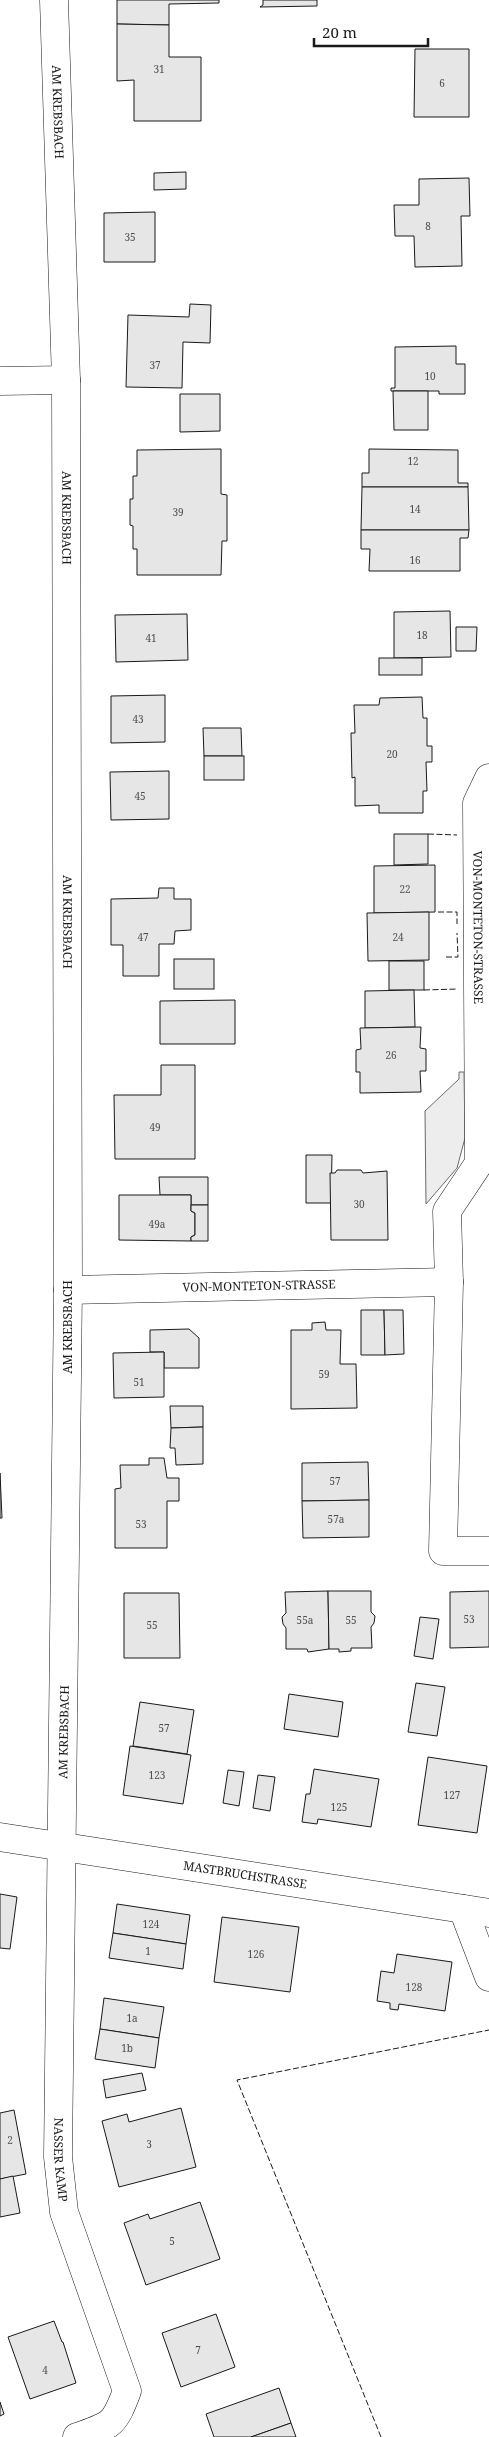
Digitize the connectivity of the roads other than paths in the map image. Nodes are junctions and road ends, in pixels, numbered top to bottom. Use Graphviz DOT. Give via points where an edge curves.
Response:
graph roads {
  1 [pos="54,0"];
  2 [pos="66,380"];
  3 [pos="0,381"];
  4 [pos="489,778"];
  5 [pos="450,1282"];
  6 [pos="68,1290"];
  7 [pos="489,1551"];
  8 [pos="0,1837"];
  9 [pos="63,1845"];
  10 [pos="476,1911"];
  11 [pos="489,1977"];
  12 [pos="77,2437"];
  1 -- 2 [label="street, AM KREBSBACH"];
  2 -- 3 [label="street"];
  2 -- 6 [label="street, AM KREBSBACH"];
  4 -- 5 [label="street, VON-MONTETON-STRASSE" via="477,803 479,1163 447,1211"];
  5 -- 6 [label="street, VON-MONTETON-STRASSE"];
  5 -- 7 [label="street, VON-MONTETON-STRASSE" via="443,1551"];
  6 -- 9 [label="street, AM KREBSBACH"];
  8 -- 9 [label="street, MASTBRUCHSTRASSE"];
  9 -- 10 [label="street, MASTBRUCHSTRASSE"];
  9 -- 12 [label="street, NASSER KAMP" via="58,2156 64,2212 127,2391 117,2417 102,2428"];
  10 -- 11 [label="street"];
}
